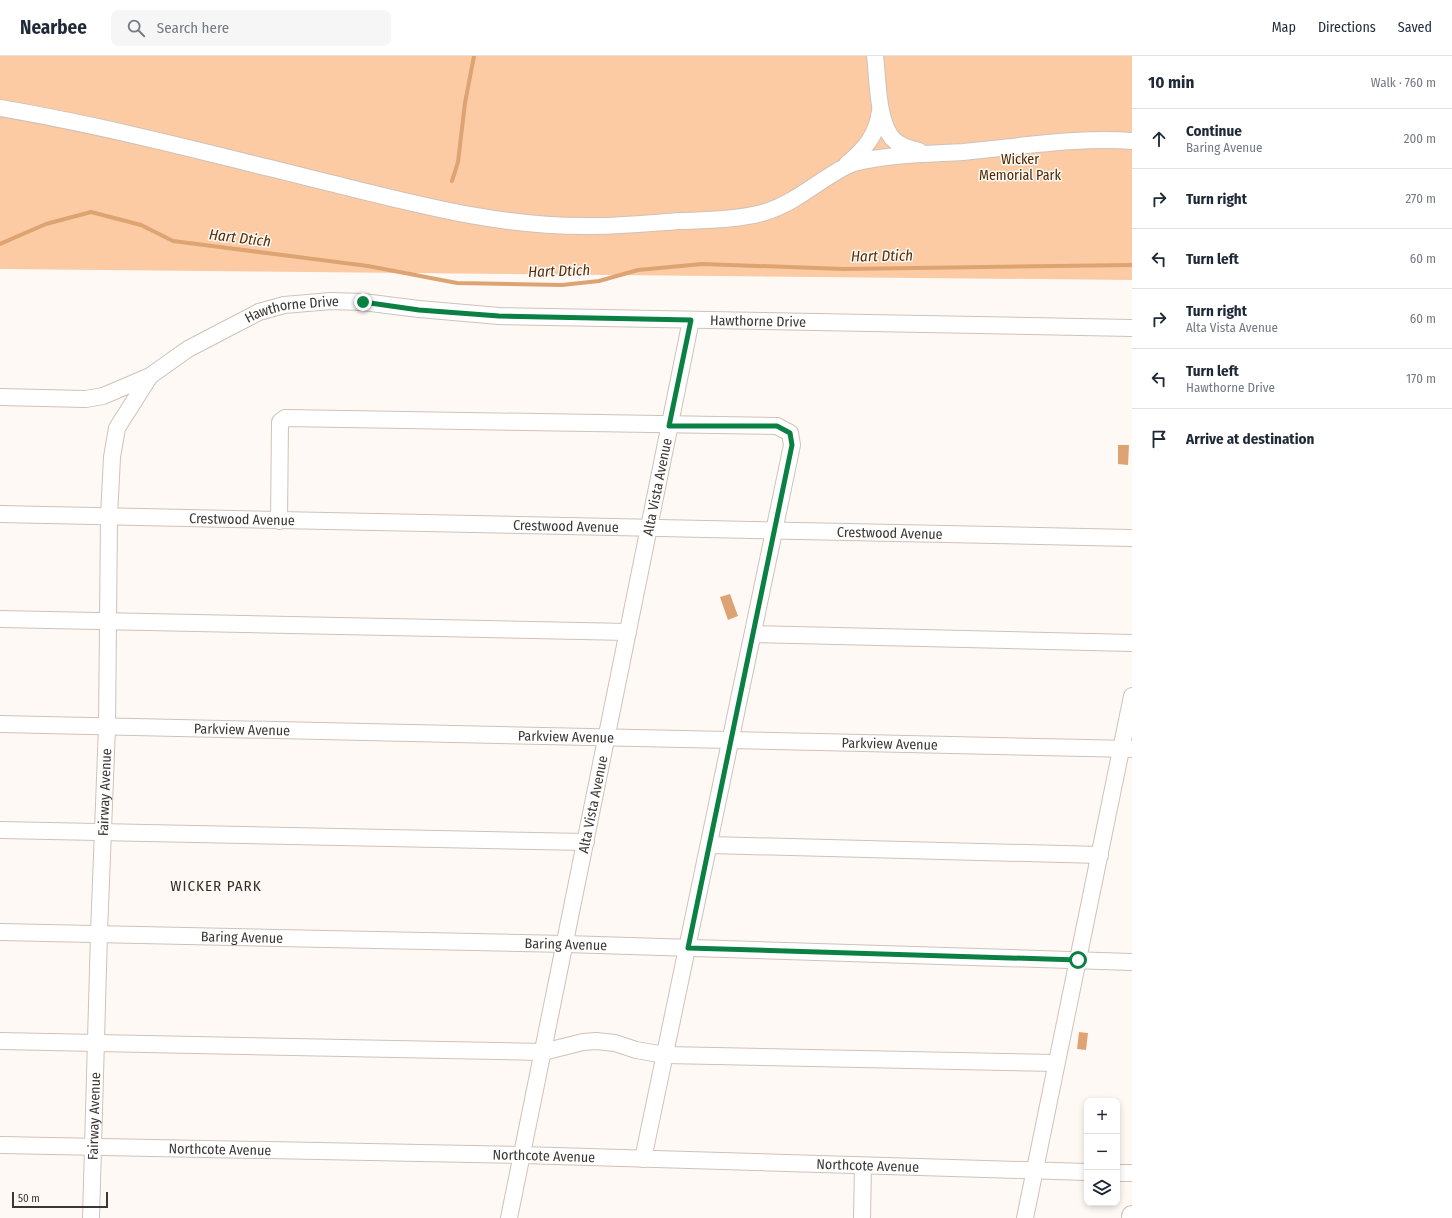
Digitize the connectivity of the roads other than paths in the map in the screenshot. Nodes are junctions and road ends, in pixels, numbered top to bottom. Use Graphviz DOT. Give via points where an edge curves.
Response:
graph roads {
  1 [pos="875,56"];
  2 [pos="880,101"];
  3 [pos="0,108"];
  4 [pos="1132,141"];
  5 [pos="925,153"];
  6 [pos="843,167"];
  7 [pos="691,320"];
  8 [pos="1132,328"];
  9 [pos="150,376"];
  10 [pos="0,397"];
  11 [pos="669,426"];
  12 [pos="0,514"];
  13 [pos="109,516"];
  14 [pos="279,521"];
  15 [pos="649,528"];
  16 [pos="774,531"];
  17 [pos="1132,538"];
  18 [pos="0,620"];
  19 [pos="108,621"];
  20 [pos="628,632"];
  21 [pos="753,634"];
  22 [pos="1132,643"];
  23 [pos="1132,696"];
  24 [pos="0,724"];
  25 [pos="107,727"];
  26 [pos="607,738"];
  27 [pos="731,740"];
  28 [pos="1127,749"];
  29 [pos="0,830"];
  30 [pos="103,831"];
  31 [pos="586,842"];
  32 [pos="709,846"];
  33 [pos="1100,855"];
  34 [pos="0,932"];
  35 [pos="99,933"];
  36 [pos="566,944"];
  37 [pos="688,948"];
  38 [pos="1078,960"];
  39 [pos="1132,962"];
  40 [pos="0,1041"];
  41 [pos="96,1043"];
  42 [pos="543,1052"];
  43 [pos="665,1055"];
  44 [pos="1056,1063"];
  45 [pos="0,1145"];
  46 [pos="94,1147"];
  47 [pos="522,1155"];
  48 [pos="643,1159"];
  49 [pos="863,1166"];
  50 [pos="1036,1171"];
  51 [pos="1084,1172"];
  52 [pos="1120,1173"];
  53 [pos="1132,1173"];
  54 [pos="91,1218"];
  55 [pos="509,1218"];
  56 [pos="862,1218"];
  57 [pos="1025,1218"];
  1 -- 2 [label="street"];
  2 -- 5 [label="street" via="884,124 892,138 902,146"];
  2 -- 6 [label="street" via="878,122 872,138 861,153"];
  3 -- 6 [label="street" via="104,127 448,211 557,226 721,219 761,213 798,196"];
  4 -- 5 [label="street"];
  5 -- 6 [label="street" via="854,163"];
  7 -- 8 [label="street, Hawthorne Drive"];
  7 -- 9 [label="street, Hawthorne Drive" via="499,316 419,310 363,302 307,302 259,312 188,349"];
  7 -- 11 [label="street, Alta Vista Avenue"];
  9 -- 10 [label="street, Hawthorne Drive" via="103,396 86,399"];
  9 -- 13 [label="street, Fairway Avenue" via="117,428 112,457"];
  11 -- 14 [label="street" via="285,418 280,422"];
  11 -- 15 [label="street, Alta Vista Avenue"];
  11 -- 16 [label="street" via="777,426 790,433 792,445"];
  12 -- 13 [label="street, Crestwood Avenue"];
  13 -- 14 [label="street, Crestwood Avenue"];
  13 -- 19 [label="street, Fairway Avenue"];
  14 -- 15 [label="street, Crestwood Avenue"];
  15 -- 16 [label="street, Crestwood Avenue"];
  15 -- 20 [label="street, Alta Vista Avenue"];
  16 -- 17 [label="street, Crestwood Avenue"];
  16 -- 21 [label="street"];
  18 -- 19 [label="street"];
  19 -- 20 [label="street"];
  19 -- 25 [label="street, Fairway Avenue"];
  20 -- 26 [label="street, Alta Vista Avenue"];
  21 -- 22 [label="street"];
  21 -- 27 [label="street"];
  23 -- 28 [label="street"];
  24 -- 25 [label="street, Parkview Avenue"];
  25 -- 26 [label="street, Parkview Avenue"];
  25 -- 30 [label="street, Fairway Avenue"];
  26 -- 27 [label="street, Parkview Avenue"];
  26 -- 31 [label="street, Alta Vista Avenue"];
  27 -- 28 [label="street, Parkview Avenue"];
  27 -- 32 [label="street"];
  28 -- 33 [label="street"];
  29 -- 30 [label="street"];
  30 -- 31 [label="street"];
  30 -- 35 [label="street, Fairway Avenue"];
  31 -- 36 [label="street, Alta Vista Avenue"];
  32 -- 33 [label="street"];
  32 -- 37 [label="street"];
  33 -- 38 [label="street"];
  34 -- 35 [label="street, Baring Avenue"];
  35 -- 36 [label="street, Baring Avenue"];
  35 -- 41 [label="street, Fairway Avenue"];
  36 -- 37 [label="street, Baring Avenue"];
  36 -- 42 [label="street, Alta Vista Avenue"];
  37 -- 38 [label="street, Baring Avenue"];
  37 -- 43 [label="street"];
  38 -- 39 [label="street, Baring Avenue"];
  38 -- 44 [label="street"];
  40 -- 41 [label="street"];
  41 -- 42 [label="street"];
  41 -- 46 [label="street, Fairway Avenue"];
  42 -- 43 [label="street" via="596,1041"];
  42 -- 47 [label="street, Alta Vista Avenue"];
  43 -- 44 [label="street"];
  43 -- 48 [label="street"];
  44 -- 50 [label="street"];
  45 -- 46 [label="street, Northcote Avenue"];
  46 -- 47 [label="street, Northcote Avenue"];
  46 -- 54 [label="street, Fairway Avenue"];
  47 -- 48 [label="street, Northcote Avenue"];
  47 -- 55 [label="street, Alta Vista Avenue"];
  48 -- 49 [label="street, Northcote Avenue"];
  49 -- 50 [label="street, Northcote Avenue"];
  49 -- 56 [label="street"];
  50 -- 51 [label="street, Northcote Avenue"];
  50 -- 57 [label="street"];
  52 -- 53 [label="street"];
}
